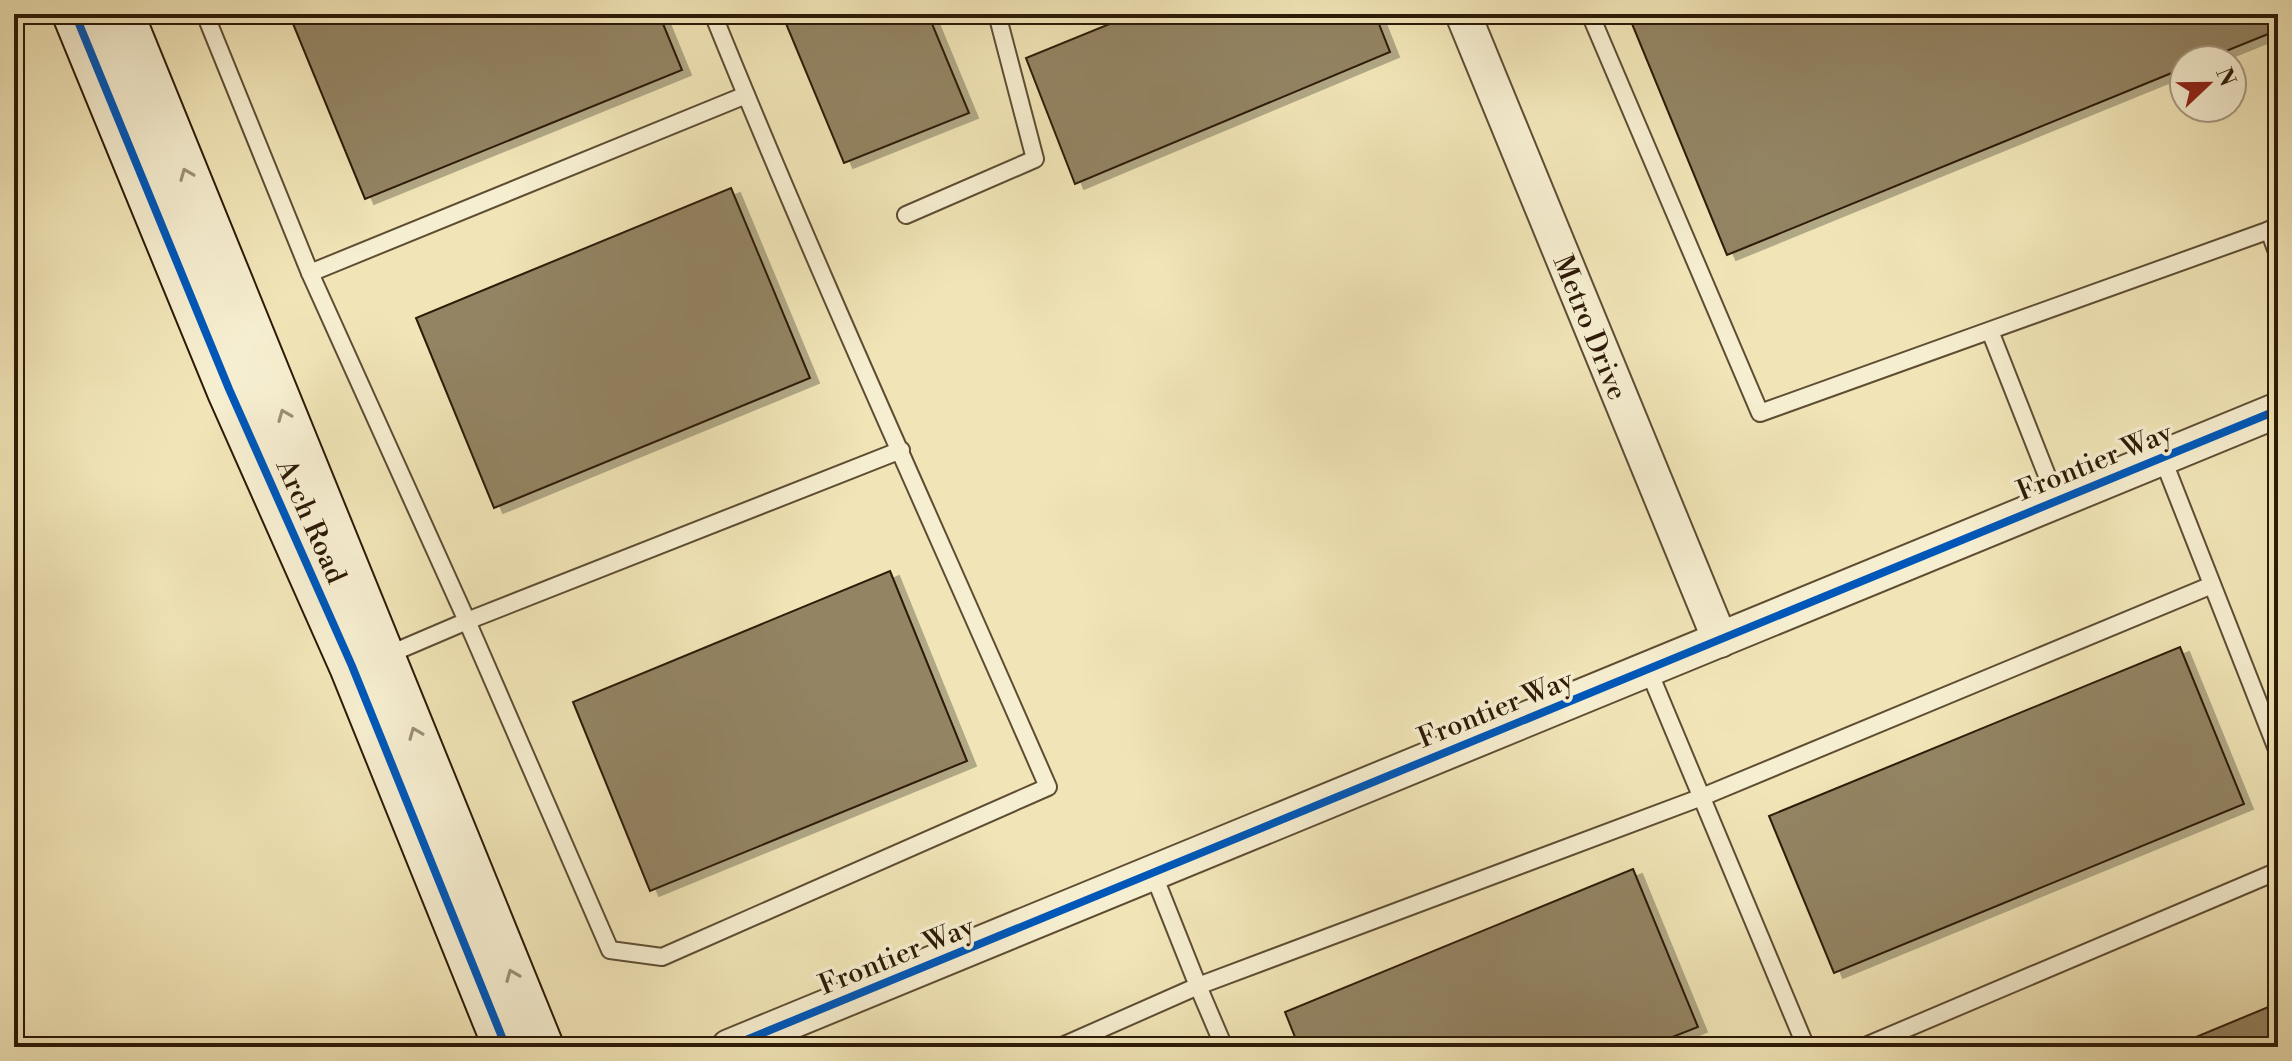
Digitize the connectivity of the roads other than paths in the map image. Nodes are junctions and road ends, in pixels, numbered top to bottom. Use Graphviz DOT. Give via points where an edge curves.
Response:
graph roads {
  1 [pos="75,14"];
  2 [pos="121,14"];
  3 [pos="205,14"];
  4 [pos="713,14"];
  5 [pos="997,14"];
  6 [pos="1463,14"];
  7 [pos="1590,14"];
  8 [pos="746,95"];
  9 [pos="906,215"];
  10 [pos="2273,229"];
  11 [pos="2278,255"];
  12 [pos="310,273"];
  13 [pos="1990,331"];
  14 [pos="2278,410"];
  15 [pos="901,450"];
  16 [pos="2162,457"];
  17 [pos="2057,501"];
  18 [pos="2212,585"];
  19 [pos="467,621"];
  20 [pos="1720,640"];
  21 [pos="384,657"];
  22 [pos="1648,669"];
  23 [pos="2278,752"];
  24 [pos="1702,797"];
  25 [pos="2278,871"];
  26 [pos="1153,873"];
  27 [pos="1198,986"];
  28 [pos="506,1047"];
  29 [pos="541,1047"];
  30 [pos="729,1047"];
  31 [pos="1060,1047"];
  32 [pos="1224,1047"];
  33 [pos="1806,1047"];
  34 [pos="1863,1047"];
  1 -- 28 [label="street, Arch Road" via="229,389 352,666"];
  21 -- 2 [label="street, Arch Road, one-way"];
  3 -- 12 [label="lane"];
  4 -- 8 [label="lane"];
  5 -- 9 [label="lane" via="1035,159"];
  6 -- 20 [label="street, Metro Drive"];
  7 -- 13 [label="lane" via="1760,413"];
  8 -- 12 [label="lane"];
  8 -- 15 [label="lane"];
  10 -- 11 [label="lane"];
  10 -- 13 [label="lane"];
  12 -- 19 [label="lane"];
  13 -- 17 [label="lane"];
  14 -- 16 [label="street, Frontier Way"];
  15 -- 19 [label="lane"];
  15 -- 19 [label="lane" via="1048,787 662,957 610,950"];
  16 -- 17 [label="street, Frontier Way"];
  16 -- 18 [label="lane"];
  17 -- 20 [label="street, Frontier Way"];
  18 -- 23 [label="lane"];
  18 -- 24 [label="lane"];
  19 -- 21 [label="lane"];
  20 -- 22 [label="street, Frontier Way"];
  29 -- 21 [label="street, Arch Road, one-way"];
  22 -- 24 [label="lane"];
  22 -- 26 [label="street, Frontier Way"];
  24 -- 27 [label="lane"];
  24 -- 33 [label="lane"];
  25 -- 34 [label="lane"];
  26 -- 27 [label="lane"];
  26 -- 30 [label="street, Frontier Way"];
  27 -- 31 [label="lane"];
  27 -- 32 [label="lane"];
}
